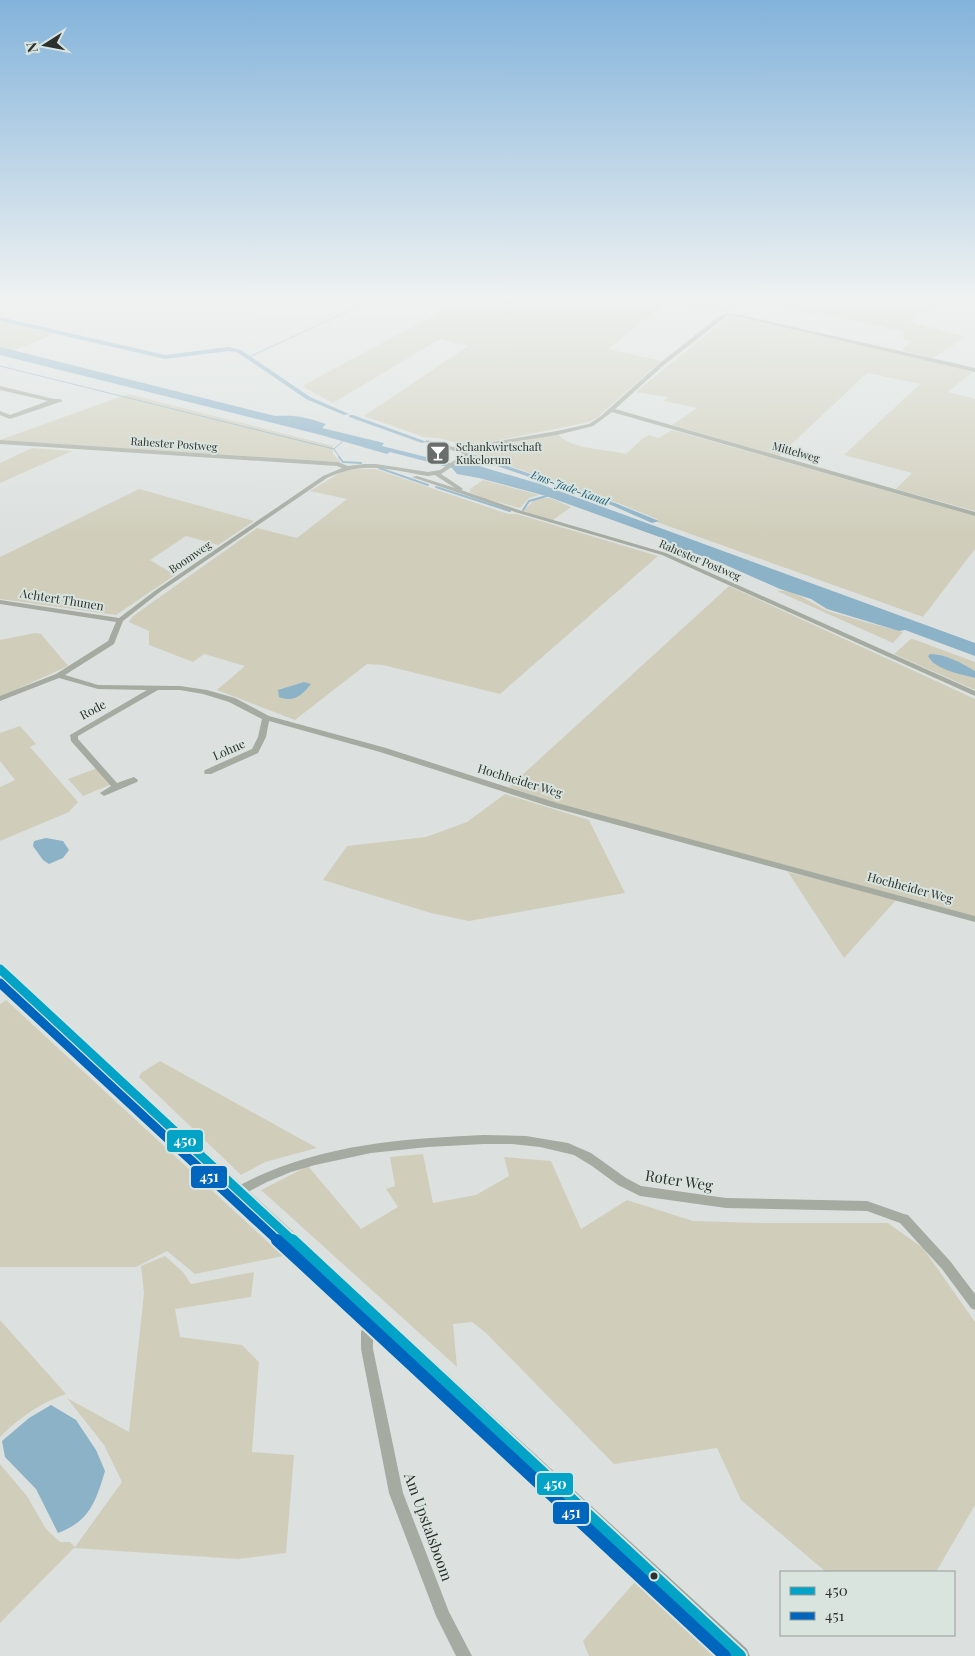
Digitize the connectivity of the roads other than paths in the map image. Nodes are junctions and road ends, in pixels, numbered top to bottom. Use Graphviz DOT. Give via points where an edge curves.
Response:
graph roads {
  1 [pos="647,377"];
  2 [pos="0,388"];
  3 [pos="611,410"];
  4 [pos="0,413"];
  5 [pos="428,441"];
  6 [pos="0,442"];
  7 [pos="469,453"];
  8 [pos="346,466"];
  9 [pos="407,472"];
  10 [pos="436,473"];
  11 [pos="463,493"];
  12 [pos="975,514"];
  13 [pos="0,602"];
  14 [pos="120,620"];
  15 [pos="59,676"];
  16 [pos="156,688"];
  17 [pos="975,694"];
  18 [pos="0,699"];
  19 [pos="266,718"];
  20 [pos="208,772"];
  21 [pos="134,780"];
  22 [pos="116,787"];
  23 [pos="104,793"];
  24 [pos="975,919"];
  25 [pos="0,969"];
  26 [pos="238,1192"];
  27 [pos="975,1304"];
  28 [pos="373,1316"];
  29 [pos="464,1656"];
  30 [pos="740,1656"];
  1 -- 3 [label="street"];
  2 -- 4 [label="street" via="57,401 10,417"];
  3 -- 7 [label="street" via="591,425 575,430 493,444"];
  3 -- 12 [label="street, Mittelweg"];
  5 -- 7 [label="street"];
  6 -- 8 [label="street, Rahester Postweg"];
  7 -- 10 [label="street" via="448,469"];
  8 -- 9 [label="street, Boomweg" via="382,467"];
  8 -- 14 [label="street, Boomweg" via="325,476"];
  9 -- 10 [label="street"];
  9 -- 11 [label="street, Rahester Postweg"];
  10 -- 11 [label="street"];
  11 -- 17 [label="street, Rahester Postweg" via="664,554"];
  13 -- 14 [label="street, Achtert Thunen"];
  14 -- 15 [label="street, Boomweg" via="111,642"];
  15 -- 16 [label="street, Hochheider Weg" via="98,687"];
  15 -- 18 [label="street, Boomweg"];
  16 -- 19 [label="street, Hochheider Weg" via="204,692 232,700"];
  16 -- 22 [label="street, Rode" via="74,735 74,740"];
  19 -- 20 [label="street, Lohne" via="255,751"];
  19 -- 24 [label="street, Hochheider Weg" via="383,750 554,805"];
  21 -- 22 [label="street"];
  22 -- 23 [label="street"];
  25 -- 26 [label="main road"];
  26 -- 27 [label="street, Roter Weg" via="280,1172 320,1159 398,1145 498,1138 538,1141 571,1149 640,1191 726,1203 867,1206 904,1219 946,1265"];
  26 -- 28 [label="main road"];
  28 -- 29 [label="street, Am Upstalsboom" via="367,1332 367,1349 396,1493 444,1616"];
  28 -- 30 [label="main road"];
}
